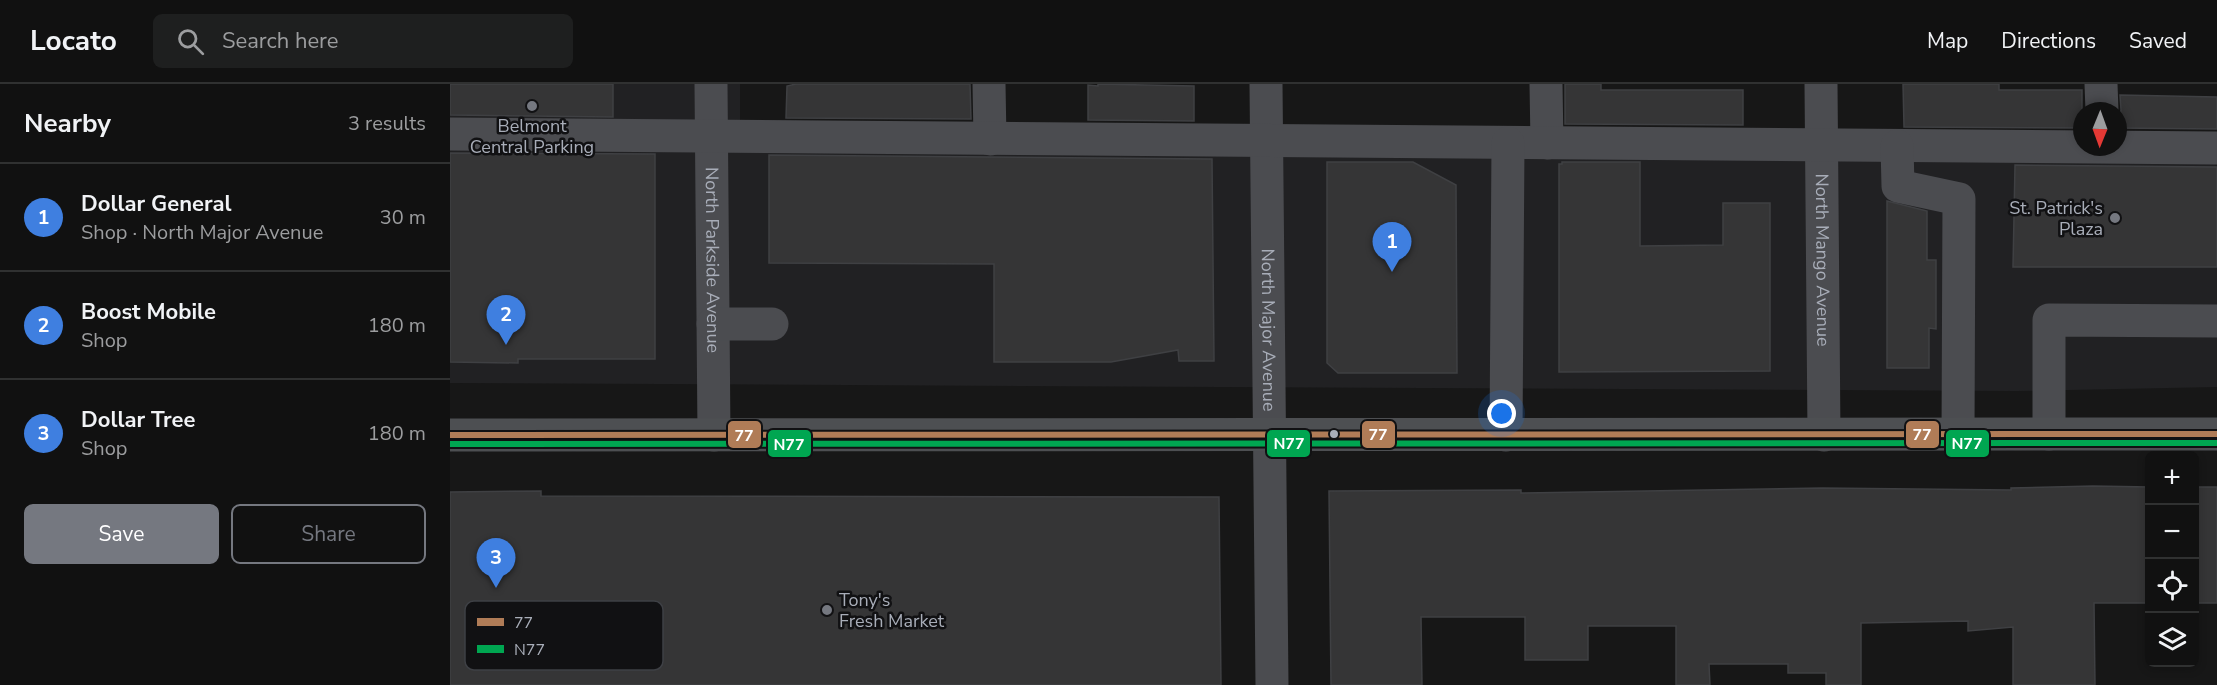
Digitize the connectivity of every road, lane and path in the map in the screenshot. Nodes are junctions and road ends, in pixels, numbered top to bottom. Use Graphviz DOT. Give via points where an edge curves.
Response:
graph roads {
  1 [pos="711,84"];
  2 [pos="989,84"];
  3 [pos="1266,84"];
  4 [pos="1546,84"];
  5 [pos="1821,84"];
  6 [pos="2102,84"];
  7 [pos="2102,102"];
  8 [pos="450,134"];
  9 [pos="712,137"];
  10 [pos="990,139"];
  11 [pos="1267,141"];
  12 [pos="1508,143"];
  13 [pos="1547,143"];
  14 [pos="1822,145"];
  15 [pos="1897,146"];
  16 [pos="2073,147"];
  17 [pos="2127,147"];
  18 [pos="2217,148"];
  19 [pos="2217,321"];
  20 [pos="713,324"];
  21 [pos="772,324"];
  22 [pos="2049,434"];
  23 [pos="2217,434"];
  24 [pos="450,435"];
  25 [pos="714,435"];
  26 [pos="1269,435"];
  27 [pos="1506,435"];
  28 [pos="1824,435"];
  29 [pos="1958,435"];
  30 [pos="1272,685"];
  1 -- 9 [label="street, North Parkside Avenue"];
  2 -- 10 [label="street"];
  3 -- 11 [label="street, North Major Avenue"];
  4 -- 13 [label="street"];
  5 -- 14 [label="street, North Mango Avenue"];
  6 -- 7 [label="street"];
  8 -- 9 [label="street"];
  9 -- 10 [label="street"];
  9 -- 20 [label="street, North Parkside Avenue"];
  10 -- 11 [label="street"];
  11 -- 12 [label="street"];
  11 -- 26 [label="street, North Major Avenue"];
  12 -- 13 [label="street"];
  12 -- 27 [label="street"];
  13 -- 14 [label="street"];
  14 -- 15 [label="street"];
  14 -- 28 [label="street, North Mango Avenue"];
  15 -- 16 [label="street"];
  15 -- 29 [label="street" via="1898,186 1959,199"];
  17 -- 18 [label="street"];
  19 -- 22 [label="street" via="2049,320"];
  20 -- 21 [label="street"];
  20 -- 25 [label="street, North Parkside Avenue"];
  22 -- 23 [label="main road"];
  22 -- 29 [label="main road"];
  24 -- 25 [label="main road"];
  25 -- 26 [label="main road"];
  26 -- 27 [label="main road"];
  26 -- 30 [label="street, North Major Avenue"];
  27 -- 28 [label="main road"];
  28 -- 29 [label="main road"];
}
